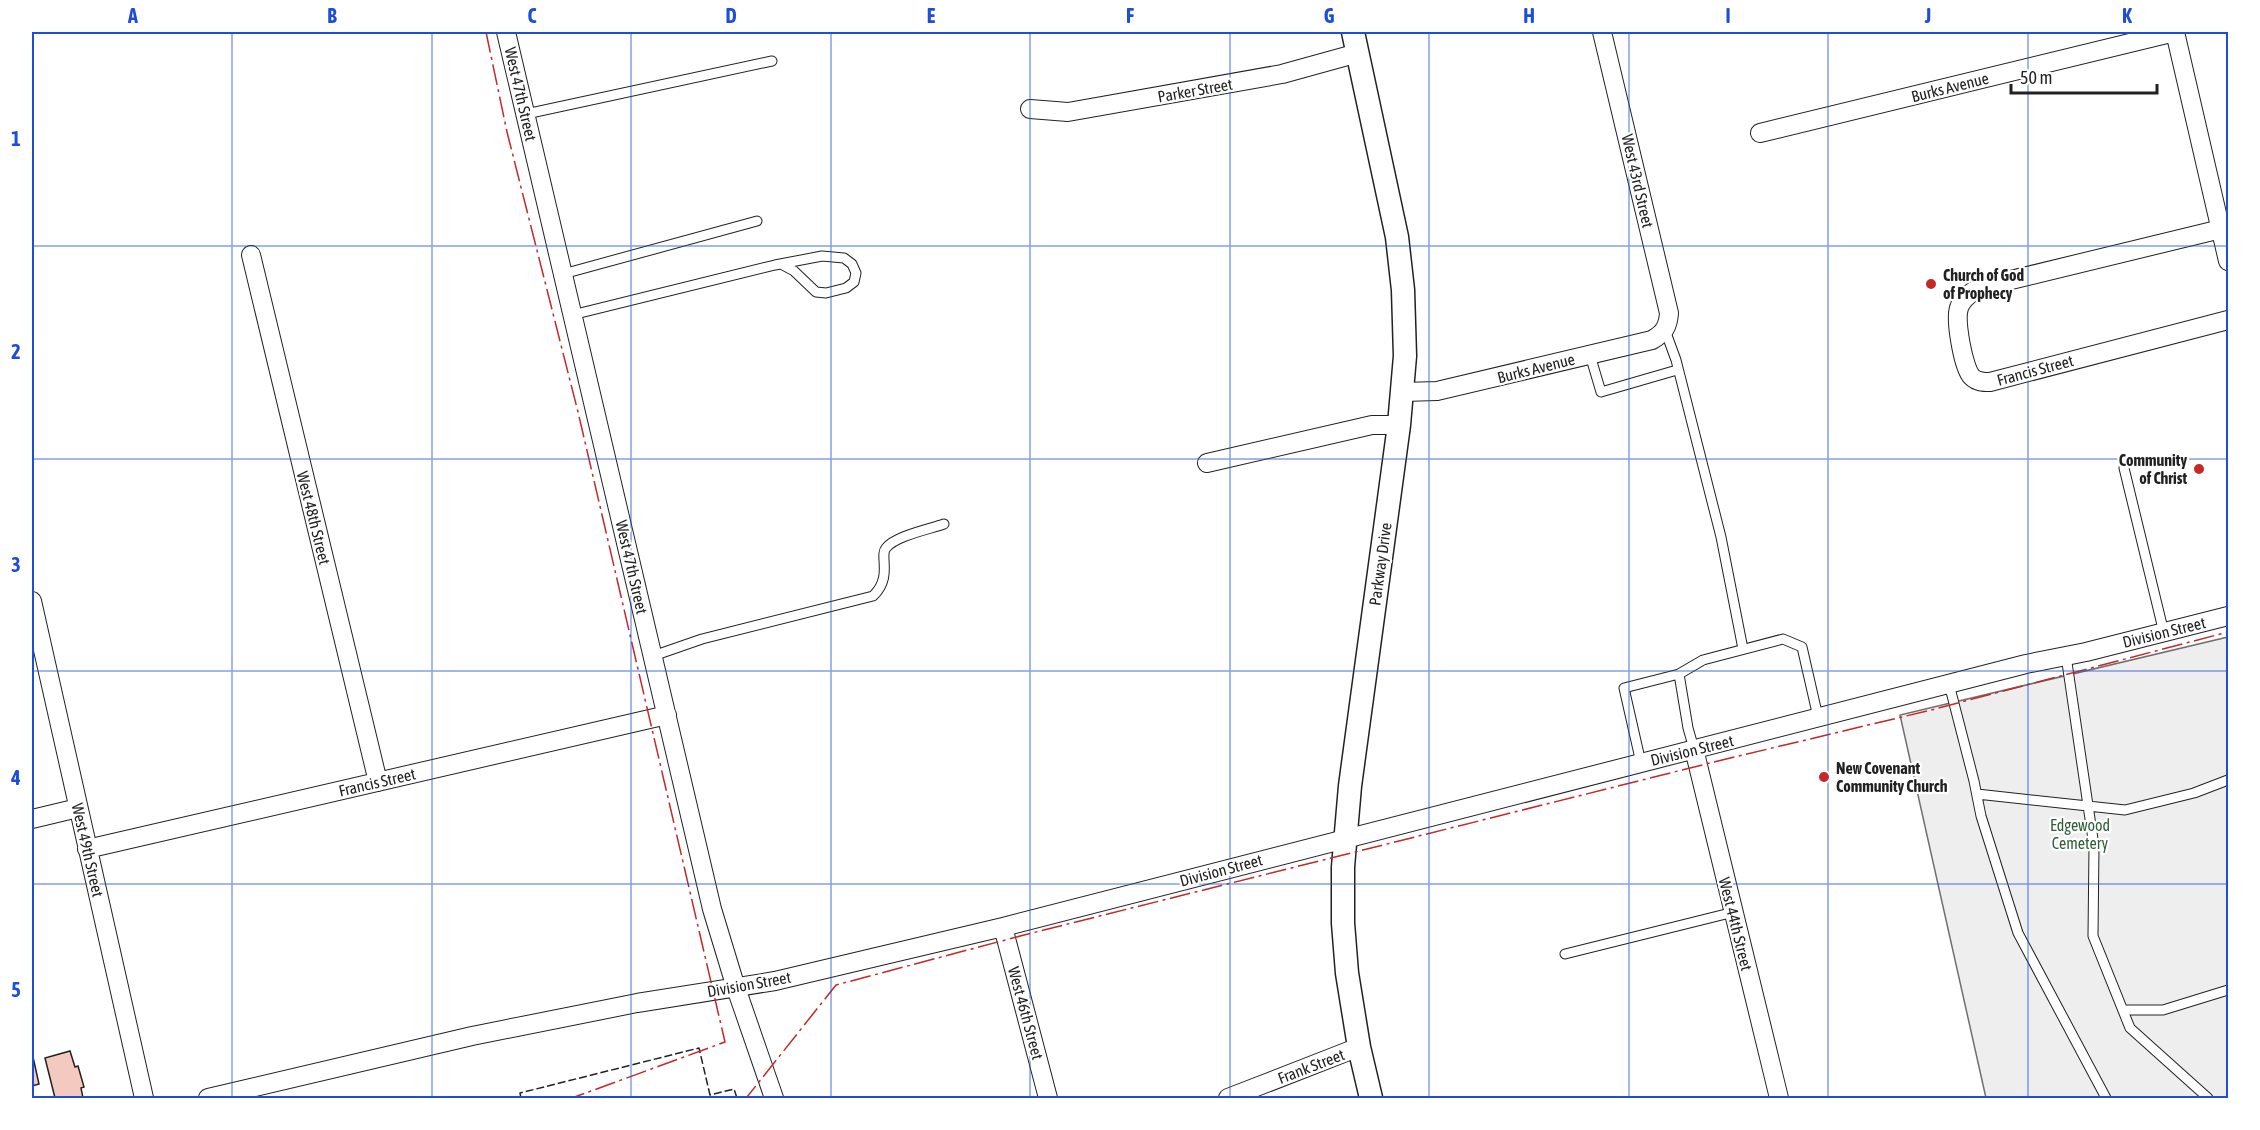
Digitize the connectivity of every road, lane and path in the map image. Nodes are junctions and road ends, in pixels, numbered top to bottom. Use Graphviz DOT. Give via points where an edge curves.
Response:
graph roads {
  1 [pos="506,32"];
  2 [pos="1602,32"];
  3 [pos="2175,32"];
  4 [pos="1356,42"];
  5 [pos="772,62"];
  6 [pos="1030,109"];
  7 [pos="526,114"];
  8 [pos="1760,133"];
  9 [pos="757,221"];
  10 [pos="2221,229"];
  11 [pos="251,255"];
  12 [pos="2229,261"];
  13 [pos="781,264"];
  14 [pos="562,274"];
  15 [pos="572,315"];
  16 [pos="2229,320"];
  17 [pos="1665,330"];
  18 [pos="1590,355"];
  19 [pos="1677,370"];
  20 [pos="1403,392"];
  21 [pos="1399,425"];
  22 [pos="1207,464"];
  23 [pos="2124,468"];
  24 [pos="944,524"];
  25 [pos="32,602"];
  26 [pos="2229,616"];
  27 [pos="2163,633"];
  28 [pos="1743,649"];
  29 [pos="653,656"];
  30 [pos="2066,656"];
  31 [pos="1679,674"];
  32 [pos="1949,684"];
  33 [pos="667,715"];
  34 [pos="1818,717"];
  35 [pos="1694,749"];
  36 [pos="1641,763"];
  37 [pos="2229,780"];
  38 [pos="378,782"];
  39 [pos="1977,794"];
  40 [pos="78,808"];
  41 [pos="2088,808"];
  42 [pos="32,819"];
  43 [pos="1346,838"];
  44 [pos="87,849"];
  45 [pos="1734,912"];
  46 [pos="1004,927"];
  47 [pos="1565,954"];
  48 [pos="736,988"];
  49 [pos="2229,990"];
  50 [pos="2123,1010"];
  51 [pos="1359,1047"];
  52 [pos="144,1098"];
  53 [pos="208,1098"];
  54 [pos="774,1098"];
  55 [pos="1048,1098"];
  56 [pos="1228,1098"];
  57 [pos="1371,1098"];
  58 [pos="1779,1098"];
  59 [pos="2106,1098"];
  60 [pos="2208,1098"];
  1 -- 7 [label="street, West 47th Street"];
  2 -- 17 [label="street, West 43rd Street" via="1670,313"];
  3 -- 8 [label="street, Burks Avenue"];
  3 -- 10 [label="street"];
  4 -- 6 [label="street, Parker Street" via="1282,74 1068,112"];
  4 -- 20 [label="street, Parkway Drive" via="1397,237 1403,290"];
  5 -- 7 [label="lane"];
  7 -- 14 [label="street, West 47th Street"];
  9 -- 14 [label="lane"];
  10 -- 12 [label="street"];
  10 -- 16 [label="street, Francis Street" via="1978,288 1965,297 1957,319 1969,375 1977,381 1990,382"];
  11 -- 38 [label="street, West 48th Street"];
  13 -- 13 [label="lane" via="836,256 852,264 856,273 854,282 846,288 816,292"];
  13 -- 15 [label="lane"];
  14 -- 15 [label="street, West 47th Street"];
  15 -- 29 [label="street, West 47th Street"];
  17 -- 18 [label="street, Burks Avenue" via="1652,340"];
  17 -- 19 [label="lane"];
  18 -- 19 [label="lane" via="1601,392"];
  18 -- 20 [label="street, Burks Avenue" via="1437,391"];
  19 -- 28 [label="lane" via="1721,537"];
  20 -- 21 [label="street, Parkway Drive"];
  21 -- 22 [label="street" via="1372,425"];
  21 -- 43 [label="street, Parkway Drive"];
  23 -- 27 [label="lane"];
  24 -- 29 [label="lane" via="886,547 885,577 873,596 767,621"];
  25 -- 40 [label="street, West 49th Street"];
  26 -- 27 [label="street, Division Street"];
  27 -- 30 [label="street, Division Street"];
  28 -- 31 [label="lane" via="1703,660"];
  28 -- 34 [label="lane" via="1782,639 1802,647"];
  29 -- 33 [label="street, West 47th Street"];
  30 -- 32 [label="street, Division Street"];
  30 -- 41 [label="lane"];
  31 -- 35 [label="lane"];
  31 -- 36 [label="lane" via="1624,688"];
  32 -- 34 [label="street, Division Street"];
  32 -- 39 [label="lane"];
  33 -- 38 [label="street, Francis Street"];
  33 -- 48 [label="street, West 47th Street" via="712,909"];
  34 -- 35 [label="street, Division Street"];
  35 -- 36 [label="street, Division Street"];
  35 -- 45 [label="street, West 44th Street"];
  36 -- 43 [label="street, Division Street"];
  37 -- 41 [label="lane" via="2125,810"];
  38 -- 44 [label="street, Francis Street"];
  39 -- 41 [label="lane"];
  39 -- 59 [label="lane" via="2018,933"];
  40 -- 42 [label="street"];
  40 -- 44 [label="street, West 49th Street"];
  41 -- 50 [label="lane" via="2094,846 2093,936"];
  43 -- 46 [label="street, Division Street"];
  43 -- 51 [label="street, Parkway Drive" via="1343,923"];
  44 -- 52 [label="street, West 49th Street"];
  45 -- 47 [label="lane"];
  45 -- 58 [label="street, West 44th Street"];
  46 -- 48 [label="street, Division Street"];
  46 -- 55 [label="street, West 46th Street"];
  48 -- 53 [label="street, Division Street" via="472,1036"];
  48 -- 54 [label="street, West 47th Street"];
  49 -- 50 [label="lane" via="2163,1010"];
  50 -- 60 [label="lane" via="2130,1028"];
  51 -- 56 [label="street, Frank Street"];
  51 -- 57 [label="street, Parkway Drive"];
}
